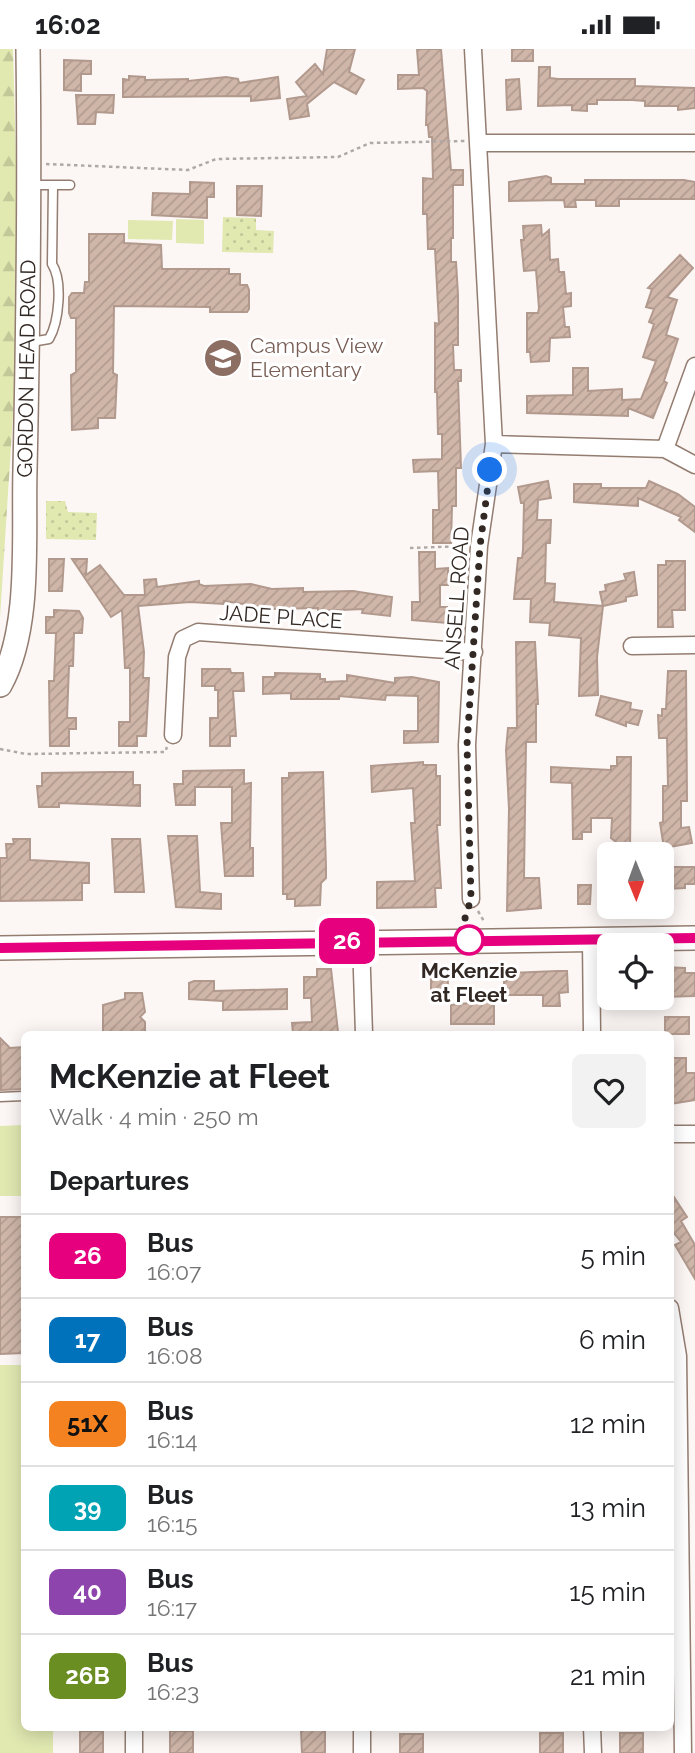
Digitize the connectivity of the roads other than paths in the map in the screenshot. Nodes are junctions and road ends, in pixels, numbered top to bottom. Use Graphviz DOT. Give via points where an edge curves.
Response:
graph roads {
  1 [pos="28,49"];
  2 [pos="473,49"];
  3 [pos="479,142"];
  4 [pos="695,143"];
  5 [pos="29,174"];
  6 [pos="53,185"];
  7 [pos="70,185"];
  8 [pos="28,342"];
  9 [pos="695,366"];
  10 [pos="494,444"];
  11 [pos="665,449"];
  12 [pos="695,465"];
  13 [pos="695,645"];
  14 [pos="632,646"];
  15 [pos="474,652"];
  16 [pos="0,685"];
  17 [pos="173,734"];
  18 [pos="471,899"];
  19 [pos="695,938"];
  20 [pos="591,940"];
  21 [pos="361,941"];
  22 [pos="0,948"];
  23 [pos="364,1031"];
  24 [pos="592,1031"];
  25 [pos="21,1096"];
  26 [pos="0,1097"];
  27 [pos="674,1134"];
  28 [pos="695,1134"];
  29 [pos="674,1332"];
  30 [pos="675,1436"];
  31 [pos="676,1617"];
  32 [pos="688,1677"];
  33 [pos="134,1731"];
  34 [pos="362,1731"];
  35 [pos="592,1731"];
  36 [pos="134,1753"];
  37 [pos="362,1753"];
  38 [pos="593,1753"];
  39 [pos="683,1753"];
  1 -- 5 [label="main road, GORDON HEAD ROAD"];
  2 -- 3 [label="street, ANSELL ROAD"];
  3 -- 4 [label="street"];
  3 -- 10 [label="street, ANSELL ROAD"];
  5 -- 6 [label="lane"];
  5 -- 8 [label="main road, GORDON HEAD ROAD"];
  6 -- 7 [label="lane"];
  6 -- 8 [label="lane" via="55,325 44,342"];
  8 -- 16 [label="main road, GORDON HEAD ROAD" via="21,614"];
  9 -- 11 [label="street"];
  10 -- 11 [label="street"];
  10 -- 15 [label="street, ANSELL ROAD" via="480,546"];
  11 -- 12 [label="street"];
  13 -- 14 [label="street"];
  15 -- 17 [label="street, JADE PLACE" via="198,632 183,639 177,657"];
  15 -- 18 [label="street, ANSELL ROAD" via="467,745"];
  19 -- 20 [label="main road"];
  20 -- 21 [label="main road"];
  20 -- 24 [label="street"];
  21 -- 22 [label="main road"];
  21 -- 23 [label="street"];
  25 -- 26 [label="lane"];
  27 -- 28 [label="street"];
  29 -- 30 [label="street" via="678,1356"];
  30 -- 31 [label="street"];
  31 -- 32 [label="street"];
  32 -- 39 [label="street"];
  33 -- 36 [label="street"];
  34 -- 37 [label="street"];
  35 -- 38 [label="street"];
}
